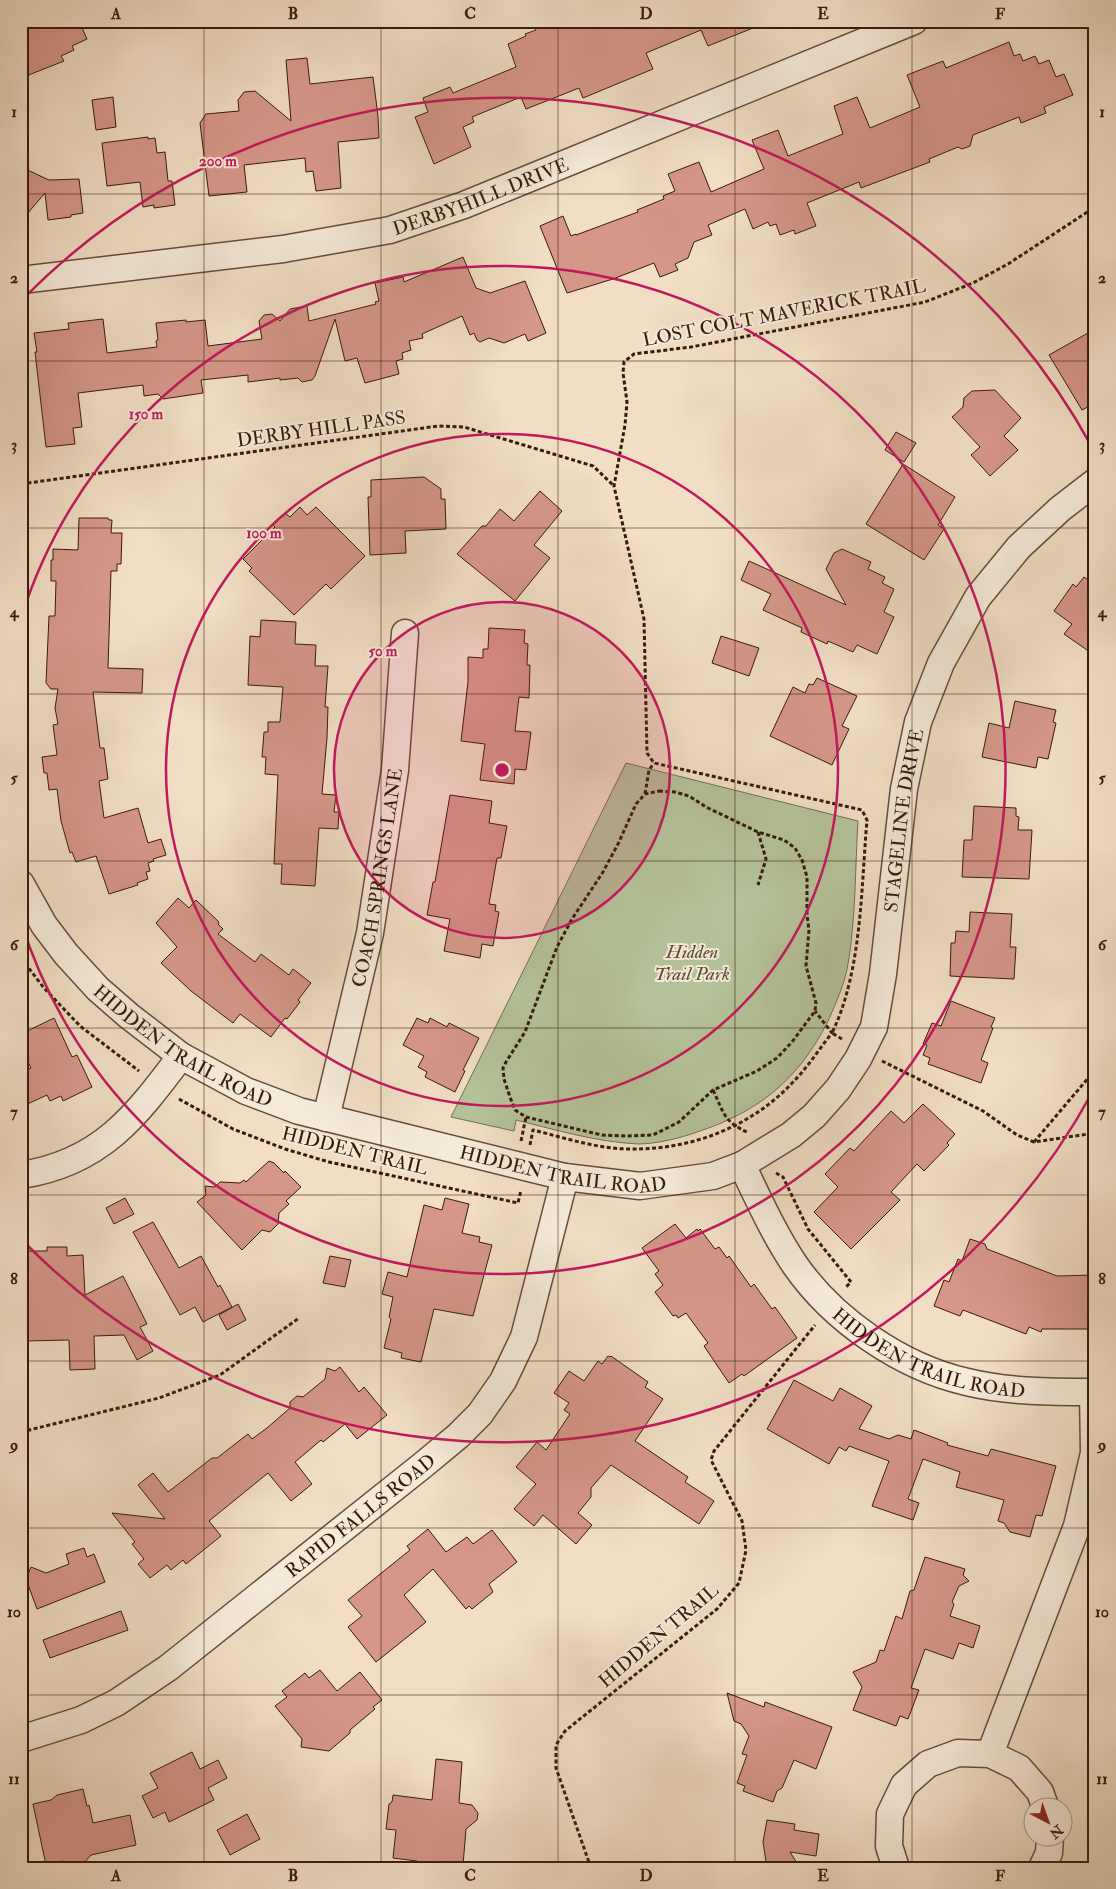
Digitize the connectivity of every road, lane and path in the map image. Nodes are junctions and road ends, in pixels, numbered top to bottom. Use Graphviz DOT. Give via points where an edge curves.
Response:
graph roads {
  1 [pos="914,21"];
  2 [pos="1095,207"];
  3 [pos="21,280"];
  4 [pos="1095,482"];
  5 [pos="21,484"];
  6 [pos="614,486"];
  7 [pos="405,633"];
  8 [pos="654,763"];
  9 [pos="645,794"];
  10 [pos="758,832"];
  11 [pos="21,884"];
  12 [pos="758,885"];
  13 [pos="21,958"];
  14 [pos="815,1011"];
  15 [pos="832,1033"];
  16 [pos="839,1037"];
  17 [pos="182,1056"];
  18 [pos="883,1061"];
  19 [pos="1095,1070"];
  20 [pos="142,1072"];
  21 [pos="713,1090"];
  22 [pos="178,1099"];
  23 [pos="326,1118"];
  24 [pos="735,1126"];
  25 [pos="1095,1133"];
  26 [pos="532,1139"];
  27 [pos="1034,1142"];
  28 [pos="742,1164"];
  29 [pos="21,1174"];
  30 [pos="565,1177"];
  31 [pos="783,1177"];
  32 [pos="521,1189"];
  33 [pos="847,1285"];
  34 [pos="299,1318"];
  35 [pos="816,1324"];
  36 [pos="1094,1392"];
  37 [pos="21,1432"];
  38 [pos="21,1739"];
  39 [pos="990,1754"];
  40 [pos="1041,1796"];
  41 [pos="1049,1846"];
  42 [pos="591,1868"];
  43 [pos="896,1868"];
  44 [pos="1042,1868"];
  1 -- 3 [label="street, DERBYHILL DRIVE" via="464,205 390,230 283,249"];
  2 -- 6 [label="path, LOST COLT MAVERICK TRAIL" via="1008,264 974,283 925,302 634,354 624,362 627,402"];
  4 -- 28 [label="street, STAGELINE DRIVE" via="1019,547 978,597 941,664 918,722 904,789 874,1027 858,1059 814,1116 791,1135"];
  5 -- 6 [label="path, DERBY HILL PASS" via="438,426 464,428 593,466"];
  6 -- 8 [label="path, LOST COLT MAVERICK TRAIL" via="644,619 647,753"];
  7 -- 23 [label="street, COACH SPRINGS LANE" via="395,770 370,933"];
  8 -- 9 [label="path" via="648,770"];
  8 -- 15 [label="path" via="862,810 867,820 855,957 842,1012"];
  9 -- 10 [label="path" via="667,792 689,796"];
  9 -- 21 [label="path" via="636,804 604,872 557,947 525,1032 503,1068 504,1079 514,1110 526,1117 602,1135 653,1135 679,1122"];
  10 -- 12 [label="path" via="766,860"];
  10 -- 14 [label="path" via="784,840 795,848 802,860 807,877 809,930 806,966 816,1003"];
  11 -- 17 [label="street, HIDDEN TRAIL ROAD" via="44,925 98,989"];
  13 -- 20 [label="path" via="80,1026"];
  14 -- 15 [label="path"];
  14 -- 21 [label="path" via="777,1058 757,1071"];
  15 -- 16 [label="path"];
  15 -- 24 [label="path" via="794,1082 765,1107"];
  17 -- 23 [label="street, HIDDEN TRAIL ROAD" via="246,1091"];
  17 -- 29 [label="street" via="131,1119 104,1143 71,1161 40,1172"];
  18 -- 27 [label="path" via="983,1111 1017,1135"];
  19 -- 27 [label="path"];
  21 -- 24 [label="path" via="728,1121"];
  22 -- 32 [label="path, HIDDEN TRAIL" via="233,1129 330,1162 518,1204"];
  23 -- 30 [label="street, HIDDEN TRAIL ROAD"];
  24 -- 26 [label="path" via="704,1140 665,1147 630,1149 598,1146 533,1130"];
  25 -- 27 [label="path"];
  28 -- 30 [label="street, HIDDEN TRAIL ROAD" via="713,1176 640,1186"];
  28 -- 36 [label="street, HIDDEN TRAIL ROAD" via="796,1265 819,1295 876,1342 936,1373 966,1382 1002,1388"];
  30 -- 38 [label="street, RAPID FALLS ROAD" via="524,1337 503,1381 458,1436 168,1668 116,1703 81,1720"];
  31 -- 33 [label="path" via="808,1228 850,1282"];
  34 -- 37 [label="path" via="220,1375 159,1398"];
  35 -- 42 [label="path, HIDDEN TRAIL" via="714,1451 711,1460 742,1521 746,1550 739,1583 716,1609 565,1730 556,1745 556,1768"];
  36 -- 39 [label="street" via="1094,1453 1076,1526"];
  39 -- 40 [label="street" via="1019,1768"];
  39 -- 43 [label="street" via="958,1753 928,1764 904,1785 890,1814 889,1846"];
  41 -- 44 [label="street"];
}
